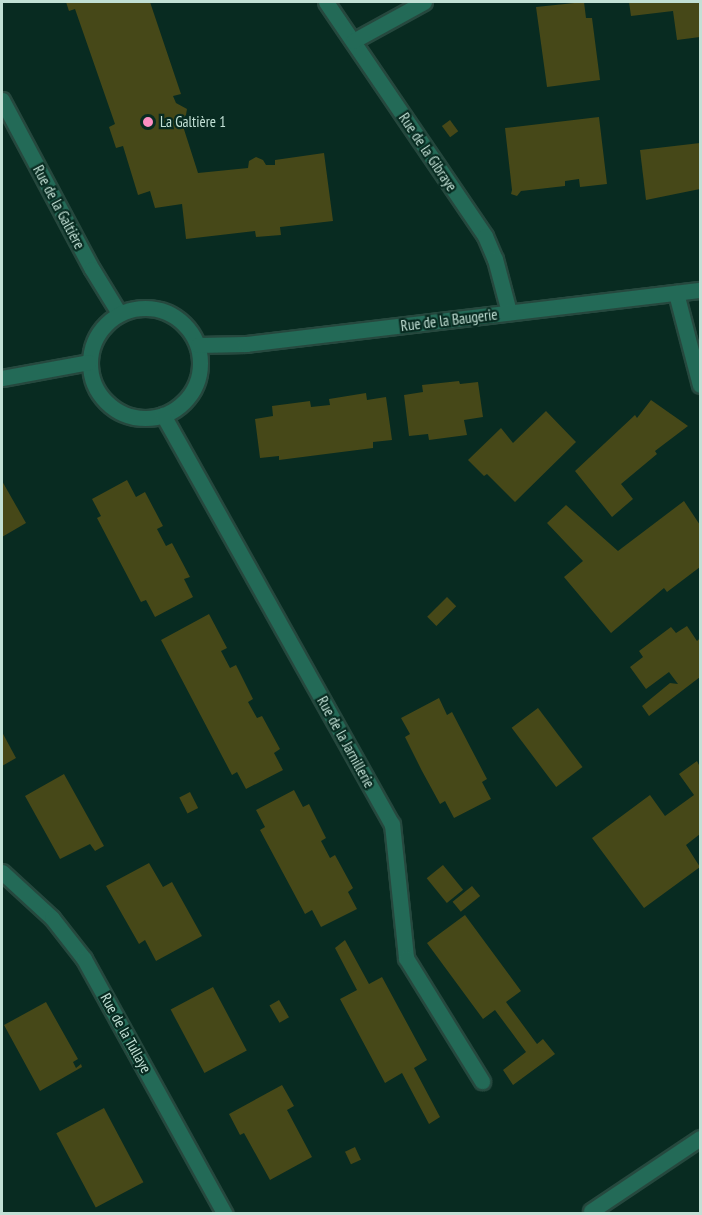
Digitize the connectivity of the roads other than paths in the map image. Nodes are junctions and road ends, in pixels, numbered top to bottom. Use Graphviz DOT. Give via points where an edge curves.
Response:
graph roads {
  1 [pos="326,2"];
  2 [pos="424,2"];
  3 [pos="352,42"];
  4 [pos="2,100"];
  5 [pos="700,290"];
  6 [pos="676,293"];
  7 [pos="509,312"];
  8 [pos="119,313"];
  9 [pos="198,345"];
  10 [pos="89,362"];
  11 [pos="2,378"];
  12 [pos="700,385"];
  13 [pos="163,415"];
  14 [pos="2,872"];
  15 [pos="482,1081"];
  16 [pos="700,1138"];
  17 [pos="591,1210"];
  18 [pos="225,1214"];
  1 -- 3 [label="street, Rue de la Gibraye"];
  2 -- 3 [label="street"];
  3 -- 7 [label="street, Rue de la Gibraye" via="485,236"];
  4 -- 8 [label="street, Rue de la Galtière"];
  5 -- 6 [label="street, Rue de la Baugerie"];
  6 -- 7 [label="street, Rue de la Baugerie"];
  6 -- 12 [label="street"];
  7 -- 9 [label="street, Rue de la Baugerie" via="246,344"];
  8 -- 9 [label="street" via="142,307 165,311 182,322"];
  8 -- 10 [label="street" via="97,333"];
  9 -- 13 [label="street" via="200,367 194,389 181,405"];
  10 -- 11 [label="street"];
  10 -- 13 [label="street" via="97,390 114,409 137,418"];
  13 -- 15 [label="street, Rue de la Jarnillerie" via="392,824 406,957"];
  14 -- 18 [label="street, Rue de la Tullaye" via="52,918 84,959"];
  16 -- 17 [label="street"];
}
